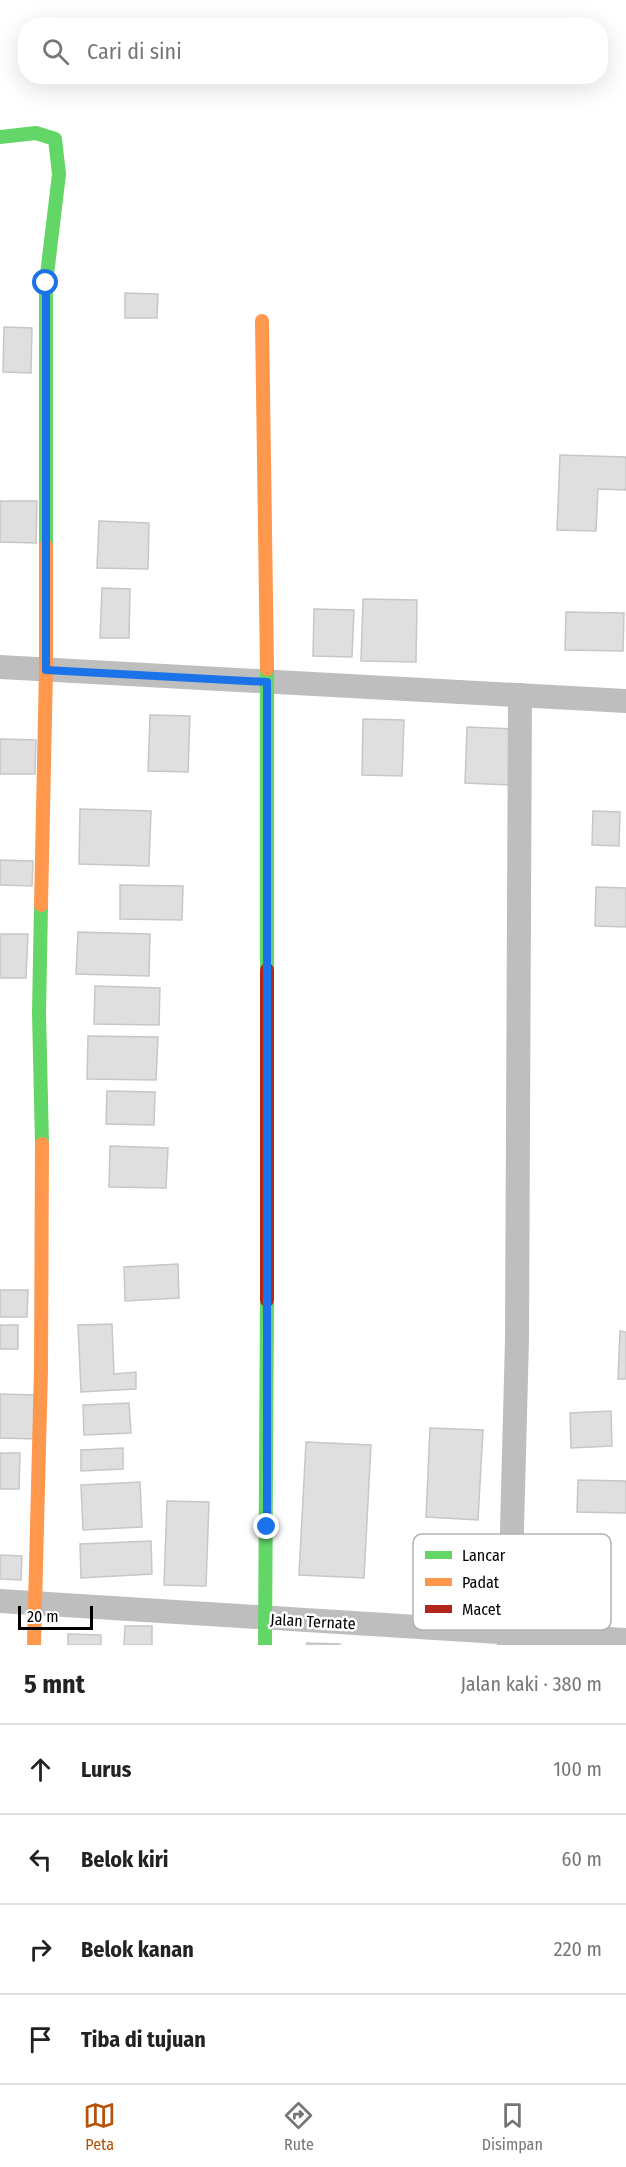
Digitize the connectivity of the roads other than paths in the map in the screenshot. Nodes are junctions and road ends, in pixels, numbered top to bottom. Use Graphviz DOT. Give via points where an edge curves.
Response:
graph roads {
  1 [pos="0,137"];
  2 [pos="262,321"];
  3 [pos="0,667"];
  4 [pos="46,670"];
  5 [pos="267,682"];
  6 [pos="520,695"];
  7 [pos="626,701"];
  8 [pos="512,1534"];
  9 [pos="0,1601"];
  10 [pos="36,1603"];
  11 [pos="265,1618"];
  12 [pos="509,1639"];
  13 [pos="626,1640"];
  14 [pos="34,1645"];
  15 [pos="266,1645"];
  1 -- 4 [label="street" via="42,133 56,139 59,174 46,283"];
  2 -- 5 [label="street"];
  3 -- 4 [label="street"];
  4 -- 5 [label="street"];
  4 -- 10 [label="street" via="39,1014 42,1148"];
  5 -- 6 [label="street"];
  5 -- 11 [label="street"];
  6 -- 7 [label="street"];
  6 -- 8 [label="street" via="517,1339"];
  9 -- 10 [label="street, Jalan Ternate"];
  10 -- 11 [label="street, Jalan Ternate"];
  10 -- 14 [label="street"];
  11 -- 12 [label="street, Jalan Ternate"];
  11 -- 15 [label="street"];
  12 -- 13 [label="street, Jalan Ternate"];
}
